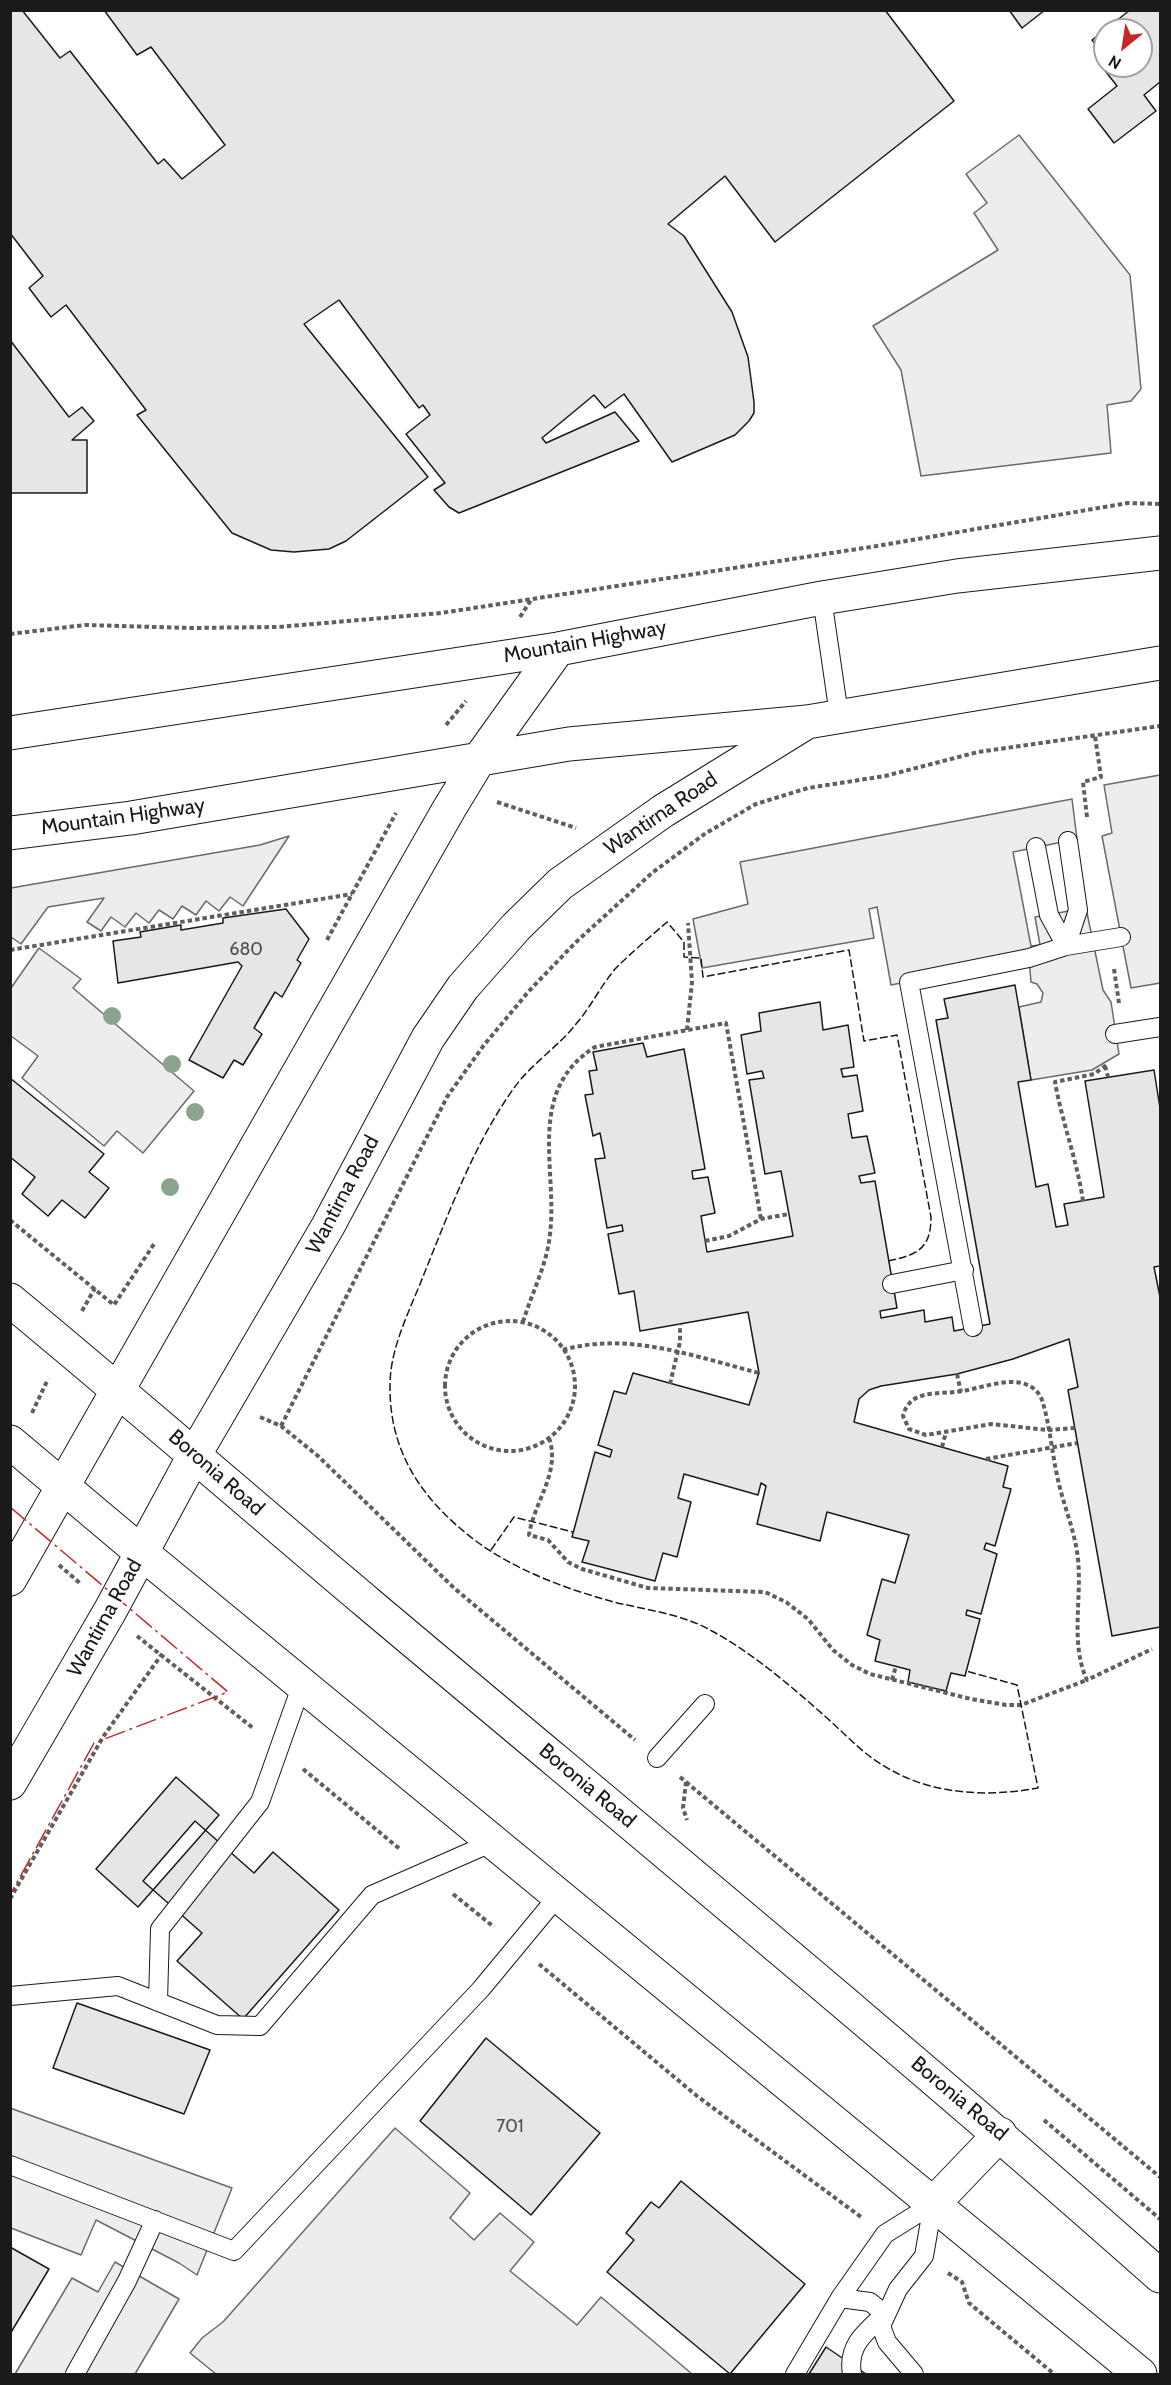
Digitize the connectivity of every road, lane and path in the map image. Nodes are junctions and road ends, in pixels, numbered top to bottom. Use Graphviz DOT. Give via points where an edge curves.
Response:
graph roads {
  1 [pos="1161,504"];
  2 [pos="1161,553"];
  3 [pos="822,598"];
  4 [pos="10,634"];
  5 [pos="558,649"];
  6 [pos="1161,663"];
  7 [pos="839,715"];
  8 [pos="807,722"];
  9 [pos="1161,726"];
  10 [pos="10,733"];
  11 [pos="1095,736"];
  12 [pos="480,758"];
  13 [pos="449,809"];
  14 [pos="1087,818"];
  15 [pos="393,819"];
  16 [pos="10,833"];
  17 [pos="1068,841"];
  18 [pos="616,844"];
  19 [pos="1036,847"];
  20 [pos="652,873"];
  21 [pos="352,894"];
  22 [pos="688,923"];
  23 [pos="1121,937"];
  24 [pos="1066,946"];
  25 [pos="10,950"];
  26 [pos="1161,1027"];
  27 [pos="687,1030"];
  28 [pos="1115,1034"];
  29 [pos="1115,1060"];
  30 [pos="1105,1066"];
  31 [pos="1108,1077"];
  32 [pos="1083,1201"];
  33 [pos="789,1214"];
  34 [pos="760,1219"];
  35 [pos="10,1220"];
  36 [pos="705,1241"];
  37 [pos="964,1270"];
  38 [pos="892,1284"];
  39 [pos="10,1300"];
  40 [pos="114,1305"];
  41 [pos="523,1322"];
  42 [pos="680,1324"];
  43 [pos="973,1327"];
  44 [pos="563,1350"];
  45 [pos="678,1352"];
  46 [pos="759,1373"];
  47 [pos="957,1374"];
  48 [pos="670,1384"];
  49 [pos="119,1389"];
  50 [pos="961,1392"];
  51 [pos="224,1403"];
  52 [pos="281,1426"];
  53 [pos="1075,1428"];
  54 [pos="1048,1430"];
  55 [pos="945,1432"];
  56 [pos="549,1438"];
  57 [pos="10,1442"];
  58 [pos="1077,1443"];
  59 [pos="942,1447"];
  60 [pos="1052,1447"];
  61 [pos="195,1454"];
  62 [pos="986,1459"];
  63 [pos="64,1486"];
  64 [pos="142,1553"];
  65 [pos="10,1578"];
  66 [pos="1152,1649"];
  67 [pos="896,1666"];
  68 [pos="892,1680"];
  69 [pos="1087,1680"];
  70 [pos="302,1684"];
  71 [pos="705,1704"];
  72 [pos="279,1749"];
  73 [pos="657,1758"];
  74 [pos="686,1782"];
  75 [pos="10,1783"];
  76 [pos="493,1842"];
  77 [pos="427,1871"];
  78 [pos="558,1896"];
  79 [pos="10,1899"];
  80 [pos="517,1946"];
  81 [pos="10,1996"];
  82 [pos="158,2002"];
  83 [pos="1000,2134"];
  84 [pos="10,2165"];
  85 [pos="1161,2177"];
  86 [pos="933,2204"];
  87 [pos="155,2220"];
  88 [pos="885,2234"];
  89 [pos="924,2256"];
  90 [pos="1161,2277"];
  91 [pos="840,2298"];
  92 [pos="885,2314"];
  93 [pos="75,2374"];
  94 [pos="795,2374"];
  95 [pos="852,2374"];
  96 [pos="914,2374"];
  97 [pos="1054,2374"];
  98 [pos="1140,2374"];
  1 -- 4 [label="path" via="1128,503 441,613 279,627 85,625"];
  2 -- 3 [label="main road, Mountain Highway" via="957,576"];
  3 -- 5 [label="main road, Mountain Highway"];
  3 -- 7 [label="lane"];
  5 -- 10 [label="main road, Mountain Highway"];
  5 -- 12 [label="main road"];
  6 -- 7 [label="main road, Mountain Highway"];
  7 -- 8 [label="main road, Mountain Highway"];
  8 -- 12 [label="main road, Mountain Highway" via="569,744"];
  8 -- 18 [label="main road, Wantirna Road" via="690,793"];
  9 -- 11 [label="path"];
  11 -- 14 [label="path" via="1101,777 1083,782"];
  11 -- 20 [label="path" via="978,752 885,776 808,788 756,804 706,832"];
  12 -- 13 [label="main road"];
  12 -- 16 [label="main road, Mountain Highway" via="131,818"];
  13 -- 15 [label="path"];
  13 -- 18 [label="path" via="501,802"];
  13 -- 49 [label="main road"];
  17 -- 24 [label="lane" via="1078,910"];
  18 -- 20 [label="path"];
  18 -- 51 [label="main road, Wantirna Road" via="560,885 463,987 428,1038 328,1226"];
  19 -- 24 [label="lane" via="1049,915"];
  20 -- 52 [label="path" via="529,991 447,1097"];
  21 -- 25 [label="path"];
  22 -- 27 [label="path" via="692,982"];
  23 -- 24 [label="lane"];
  24 -- 37 [label="lane" via="1029,958 909,982"];
  26 -- 28 [label="lane"];
  27 -- 34 [label="path" via="726,1023"];
  27 -- 41 [label="path" via="595,1047 569,1071 552,1106 549,1126 547,1157 552,1209 546,1258"];
  29 -- 30 [label="path"];
  30 -- 31 [label="path"];
  30 -- 32 [label="path" via="1094,1074 1055,1082"];
  33 -- 34 [label="path"];
  34 -- 36 [label="path" via="729,1236"];
  35 -- 40 [label="path"];
  37 -- 38 [label="lane"];
  37 -- 43 [label="lane"];
  39 -- 49 [label="main road, Boronia Road"];
  41 -- 44 [label="path" via="536,1326"];
  41 -- 56 [label="path" via="488,1325 466,1338 448,1364 444,1386 450,1413 462,1432 497,1450 520,1451"];
  42 -- 45 [label="path"];
  44 -- 45 [label="path" via="626,1344"];
  44 -- 56 [label="path" via="570,1361 575,1396 567,1418"];
  45 -- 46 [label="path"];
  45 -- 48 [label="path"];
  47 -- 50 [label="path"];
  49 -- 61 [label="main road, Boronia Road"];
  49 -- 63 [label="main road"];
  50 -- 54 [label="path" via="1013,1381 1032,1387 1042,1398"];
  50 -- 55 [label="path" via="916,1396 905,1408 904,1424 909,1429 926,1435"];
  51 -- 52 [label="path"];
  51 -- 61 [label="main road, Wantirna Road"];
  52 -- 73 [label="path" via="318,1456 454,1588"];
  53 -- 54 [label="path"];
  54 -- 55 [label="path" via="992,1424"];
  54 -- 60 [label="path"];
  55 -- 59 [label="path"];
  56 -- 68 [label="path" via="552,1463 528,1534 548,1540 568,1562 582,1569 648,1588 765,1592 808,1619 833,1650 852,1665"];
  57 -- 63 [label="main road"];
  58 -- 60 [label="path"];
  60 -- 62 [label="path"];
  60 -- 69 [label="path" via="1075,1535 1080,1589 1079,1658"];
  61 -- 64 [label="main road, Wantirna Road"];
  61 -- 83 [label="main road, Boronia Road"];
  63 -- 64 [label="main road"];
  63 -- 65 [label="main road"];
  64 -- 70 [label="main road"];
  64 -- 75 [label="main road, Wantirna Road"];
  66 -- 69 [label="path"];
  67 -- 68 [label="path"];
  68 -- 69 [label="path" via="1014,1705"];
  70 -- 72 [label="lane"];
  70 -- 76 [label="main road"];
  71 -- 73 [label="lane"];
  72 -- 77 [label="path"];
  72 -- 79 [label="path" via="162,1654 103,1737"];
  72 -- 82 [label="lane" via="260,1802 160,1929"];
  74 -- 85 [label="path"];
  76 -- 77 [label="lane"];
  76 -- 78 [label="main road"];
  77 -- 80 [label="path"];
  77 -- 82 [label="lane" via="372,1895 260,2026 217,2025"];
  78 -- 80 [label="lane"];
  78 -- 86 [label="main road"];
  80 -- 87 [label="lane" via="234,2251"];
  80 -- 88 [label="path" via="697,2096"];
  81 -- 82 [label="lane" via="118,1986"];
  83 -- 86 [label="main road"];
  83 -- 90 [label="main road, Boronia Road"];
  84 -- 87 [label="lane"];
  86 -- 88 [label="lane"];
  86 -- 89 [label="lane"];
  86 -- 98 [label="main road"];
  87 -- 93 [label="lane"];
  88 -- 91 [label="lane"];
  89 -- 92 [label="lane" via="898,2289"];
  89 -- 97 [label="path" via="962,2282 969,2303"];
  91 -- 92 [label="lane" via="870,2302"];
  91 -- 94 [label="lane"];
  92 -- 95 [label="lane" via="854,2347"];
  92 -- 96 [label="lane" via="881,2326 887,2342"];
}
